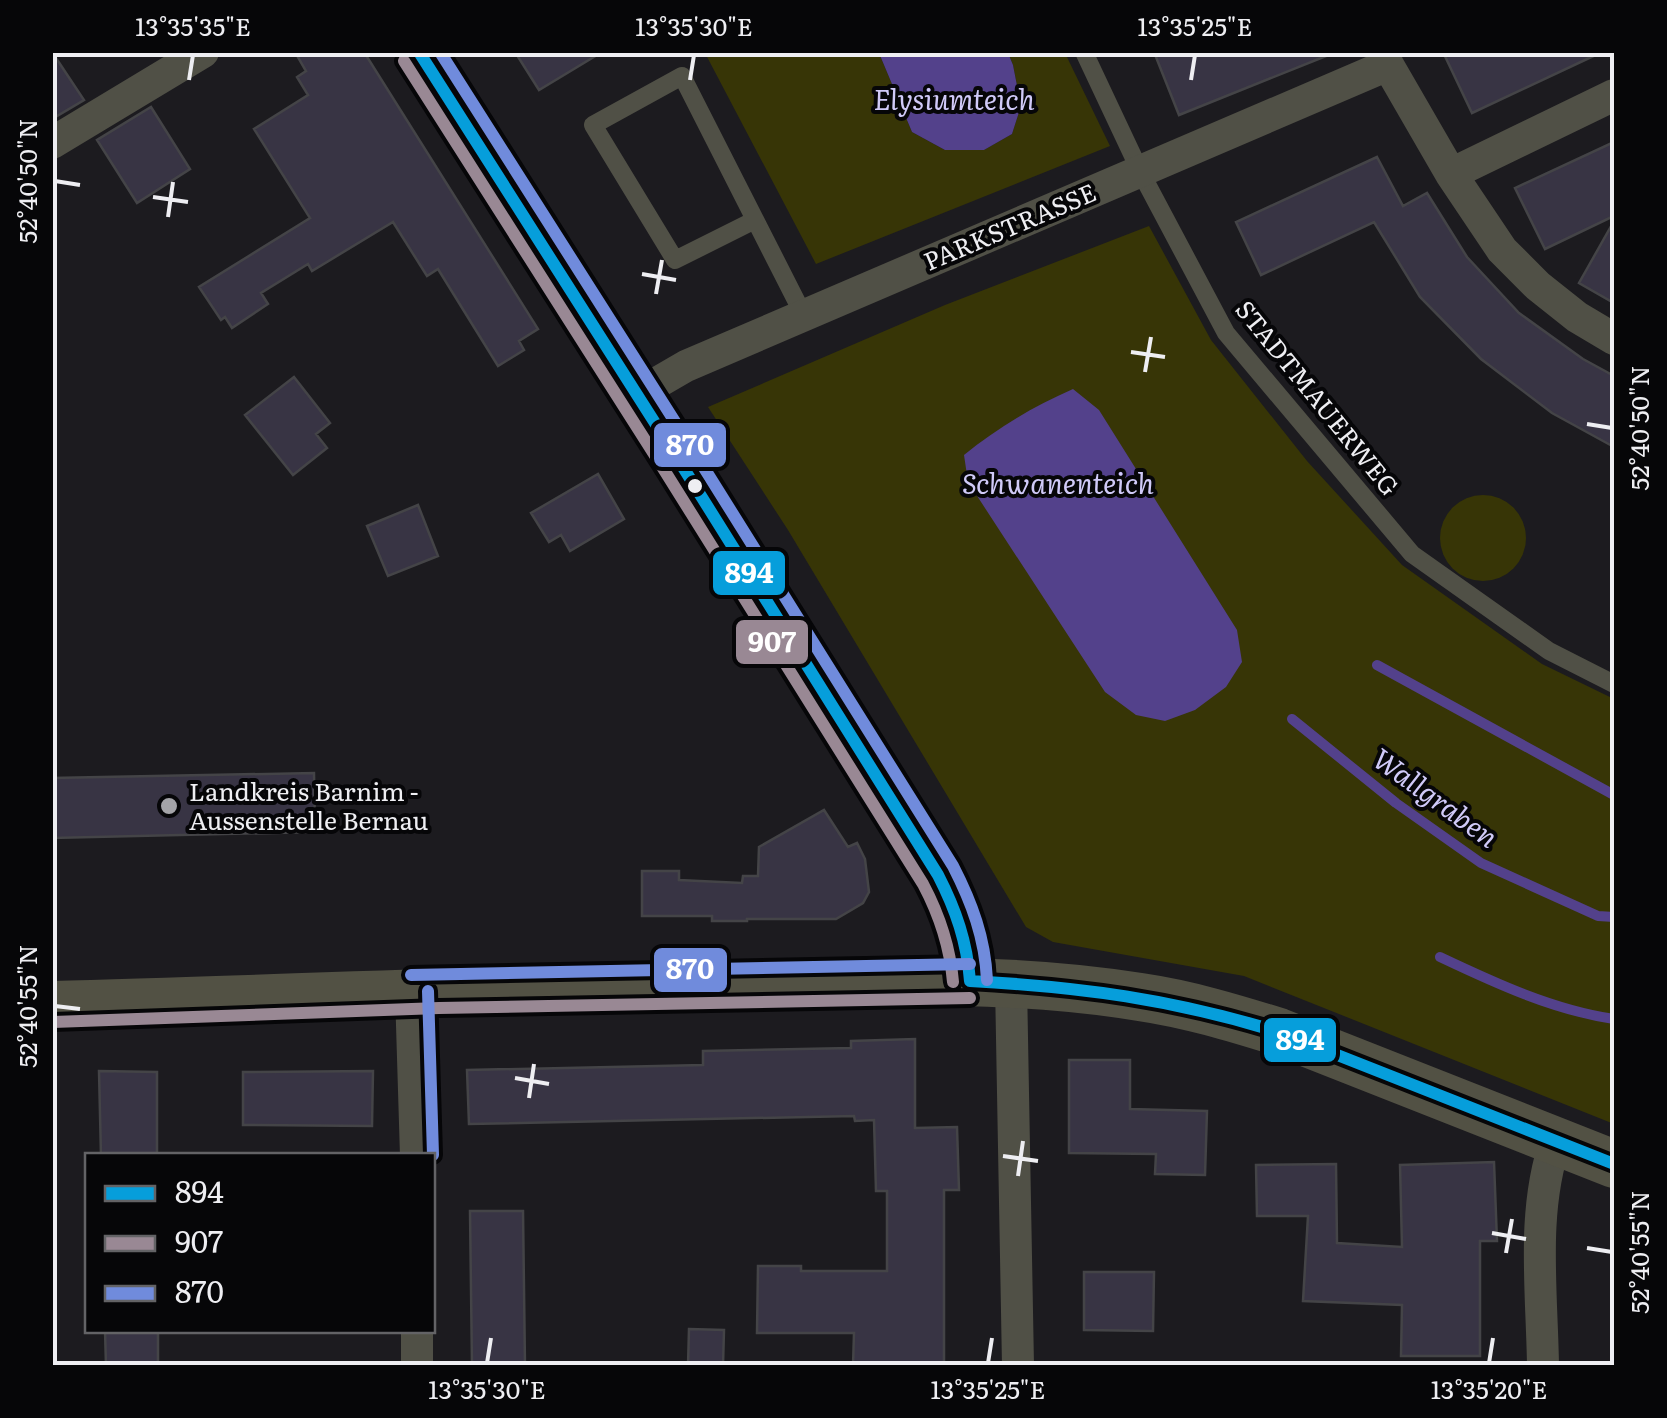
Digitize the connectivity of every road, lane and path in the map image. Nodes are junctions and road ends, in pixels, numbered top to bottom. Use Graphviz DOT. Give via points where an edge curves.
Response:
graph roads {
  1 [pos="203,52"];
  2 [pos="419,52"];
  3 [pos="1084,52"];
  4 [pos="1386,59"];
  5 [pos="1614,95"];
  6 [pos="52,143"];
  7 [pos="1140,171"];
  8 [pos="1452,174"];
  9 [pos="755,220"];
  10 [pos="804,316"];
  11 [pos="1614,339"];
  12 [pos="636,395"];
  13 [pos="1614,684"];
  14 [pos="991,982"];
  15 [pos="411,992"];
  16 [pos="52,1005"];
  17 [pos="1556,1140"];
  18 [pos="416,1153"];
  19 [pos="1614,1164"];
  20 [pos="416,1333"];
  21 [pos="417,1366"];
  22 [pos="1018,1366"];
  23 [pos="1543,1366"];
  1 -- 6 [label="street"];
  2 -- 12 [label="main road"];
  3 -- 7 [label="lane, STADTMAUERWEG"];
  4 -- 7 [label="street, PARKSTRASSE"];
  4 -- 8 [label="street"];
  5 -- 8 [label="street"];
  7 -- 10 [label="street, PARKSTRASSE"];
  7 -- 13 [label="lane, STADTMAUERWEG" via="1226,333 1412,554 1549,651"];
  8 -- 11 [label="street" via="1502,250 1578,317"];
  9 -- 9 [label="lane" via="682,76 593,126 675,260"];
  9 -- 10 [label="lane"];
  10 -- 12 [label="street, PARKSTRASSE"];
  12 -- 14 [label="main road" via="938,875 960,917 969,958"];
  14 -- 15 [label="main road"];
  14 -- 17 [label="main road" via="1141,997 1240,1020"];
  14 -- 22 [label="street" via="1013,1090"];
  15 -- 16 [label="main road"];
  15 -- 18 [label="street"];
  17 -- 19 [label="main road"];
  17 -- 23 [label="street" via="1541,1211"];
  20 -- 21 [label="street"];
}
